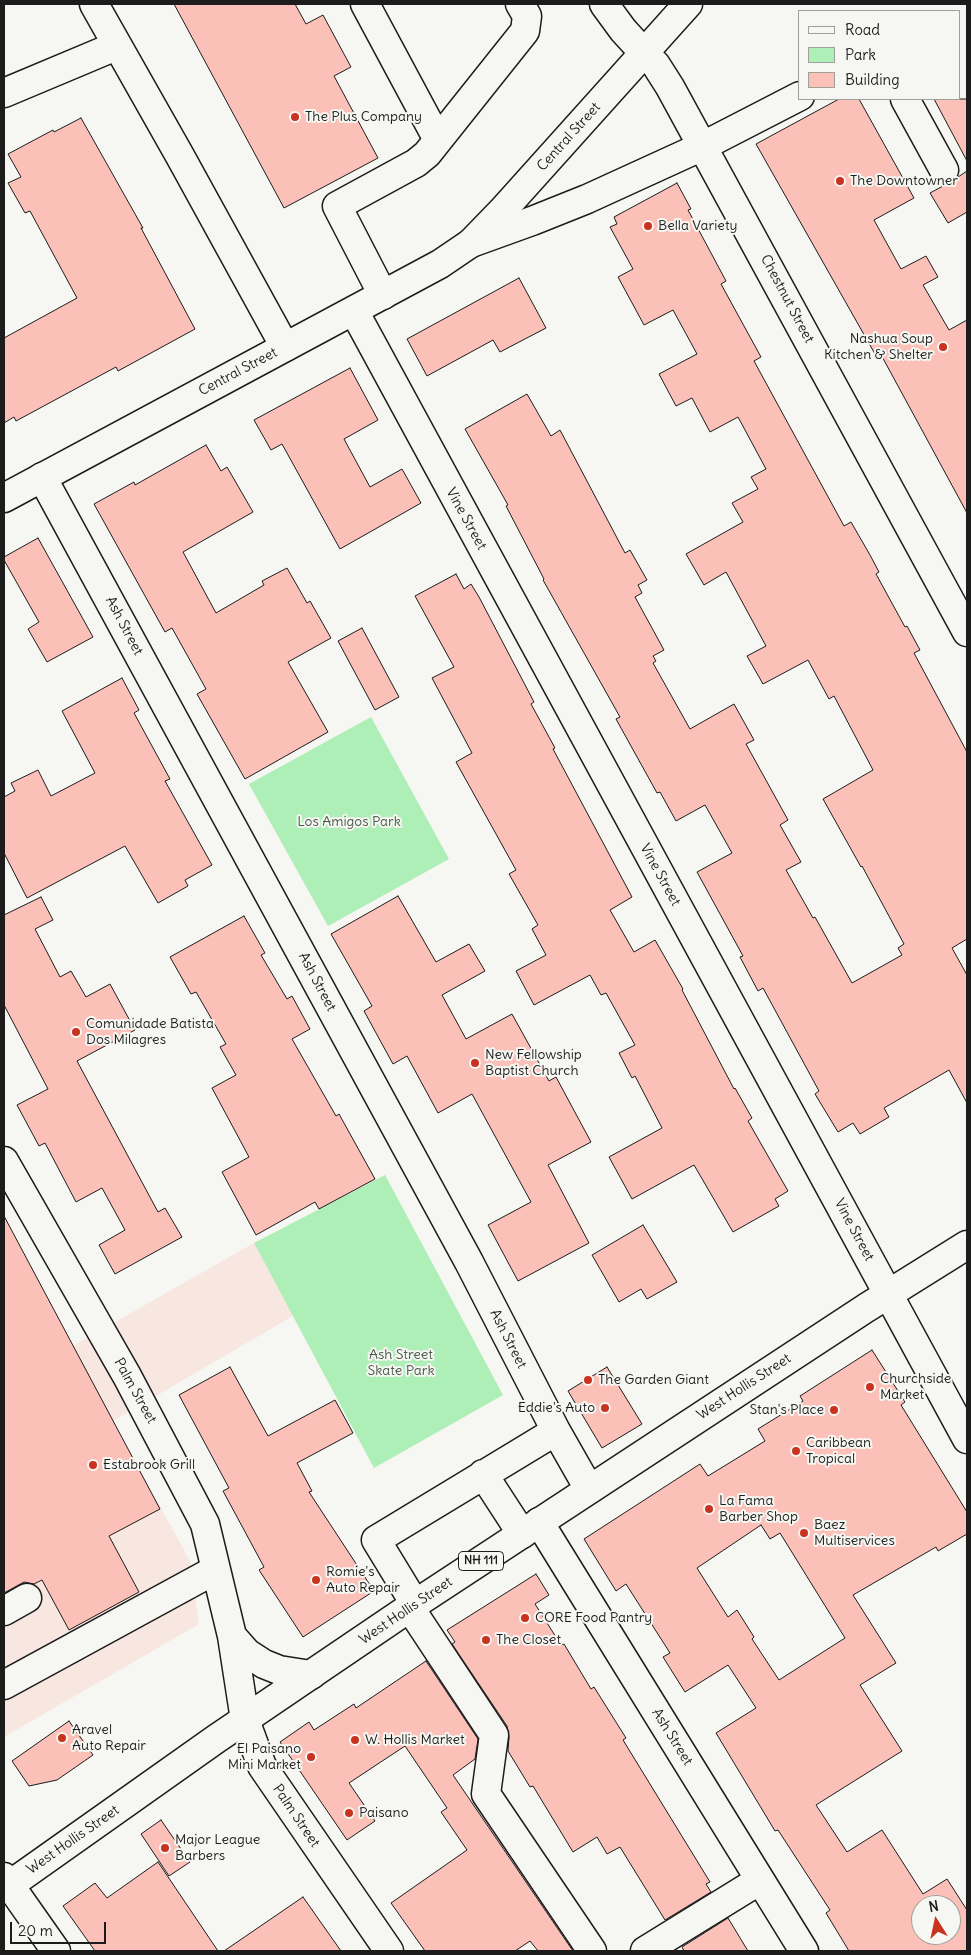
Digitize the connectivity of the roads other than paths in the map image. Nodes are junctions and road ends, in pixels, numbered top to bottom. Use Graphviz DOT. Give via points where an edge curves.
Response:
graph roads {
  1 [pos="94,4"];
  2 [pos="365,4"];
  3 [pos="520,4"];
  4 [pos="604,4"];
  5 [pos="688,4"];
  6 [pos="116,46"];
  7 [pos="644,53"];
  8 [pos="4,94"];
  9 [pos="798,97"];
  10 [pos="906,100"];
  11 [pos="438,140"];
  12 [pos="703,146"];
  13 [pos="944,170"];
  14 [pos="471,243"];
  15 [pos="383,295"];
  16 [pos="354,310"];
  17 [pos="285,347"];
  18 [pos="42,477"];
  19 [pos="4,498"];
  20 [pos="967,632"];
  21 [pos="4,1161"];
  22 [pos="967,1245"];
  23 [pos="888,1294"];
  24 [pos="556,1431"];
  25 [pos="967,1439"];
  26 [pos="483,1474"];
  27 [pos="589,1489"];
  28 [pos="531,1528"];
  29 [pos="216,1570"];
  30 [pos="27,1598"];
  31 [pos="412,1606"];
  32 [pos="4,1611"];
  33 [pos="232,1636"];
  34 [pos="310,1675"];
  35 [pos="4,1685"];
  36 [pos="246,1720"];
  37 [pos="760,1880"];
  38 [pos="6,1884"];
  39 [pos="56,1951"];
  40 [pos="389,1951"];
  41 [pos="592,1951"];
  42 [pos="645,1951"];
  43 [pos="804,1951"];
  1 -- 6 [label="street"];
  2 -- 11 [label="street"];
  3 -- 11 [label="street" via="527,16 525,31"];
  4 -- 7 [label="street, Chestnut Street"];
  5 -- 7 [label="street, Central Street"];
  6 -- 8 [label="street"];
  6 -- 17 [label="street"];
  7 -- 12 [label="street, Chestnut Street" via="663,74"];
  7 -- 14 [label="street, Central Street"];
  9 -- 12 [label="street, Central Street"];
  10 -- 13 [label="street"];
  11 -- 15 [label="street" via="416,163 337,206"];
  12 -- 14 [label="street, Central Street" via="532,222"];
  12 -- 20 [label="street, Chestnut Street"];
  14 -- 15 [label="street, Central Street"];
  15 -- 16 [label="street, Central Street"];
  16 -- 17 [label="street, Central Street"];
  16 -- 23 [label="street, Vine Street"];
  17 -- 18 [label="street, Central Street"];
  18 -- 19 [label="street, Central Street"];
  18 -- 24 [label="street, Ash Street" via="469,1262"];
  21 -- 29 [label="street, Palm Street" via="127,1376 196,1506 206,1529"];
  22 -- 23 [label="street, West Hollis Street / NH 111"];
  23 -- 25 [label="street, Vine Street"];
  23 -- 27 [label="street, West Hollis Street / NH 111"];
  24 -- 26 [label="street"];
  24 -- 27 [label="street, Ash Street"];
  26 -- 28 [label="street, Ash Street"];
  26 -- 31 [label="street" via="376,1540"];
  27 -- 28 [label="street, West Hollis Street / NH 111"];
  28 -- 31 [label="street, West Hollis Street / NH 111"];
  28 -- 37 [label="street, Ash Street"];
  29 -- 33 [label="street, Palm Street"];
  29 -- 35 [label="street"];
  30 -- 32 [label="street"];
  31 -- 34 [label="street, West Hollis Street / NH 111"];
  31 -- 41 [label="street" via="494,1736 486,1794"];
  33 -- 34 [label="street" via="264,1664"];
  33 -- 36 [label="street, Palm Street"];
  34 -- 36 [label="street, West Hollis Street / NH 111"];
  36 -- 38 [label="street, West Hollis Street / NH 111"];
  36 -- 40 [label="street, Palm Street" via="262,1766"];
  37 -- 42 [label="street"];
  37 -- 43 [label="street, Ash Street"];
  38 -- 39 [label="street"];
}
